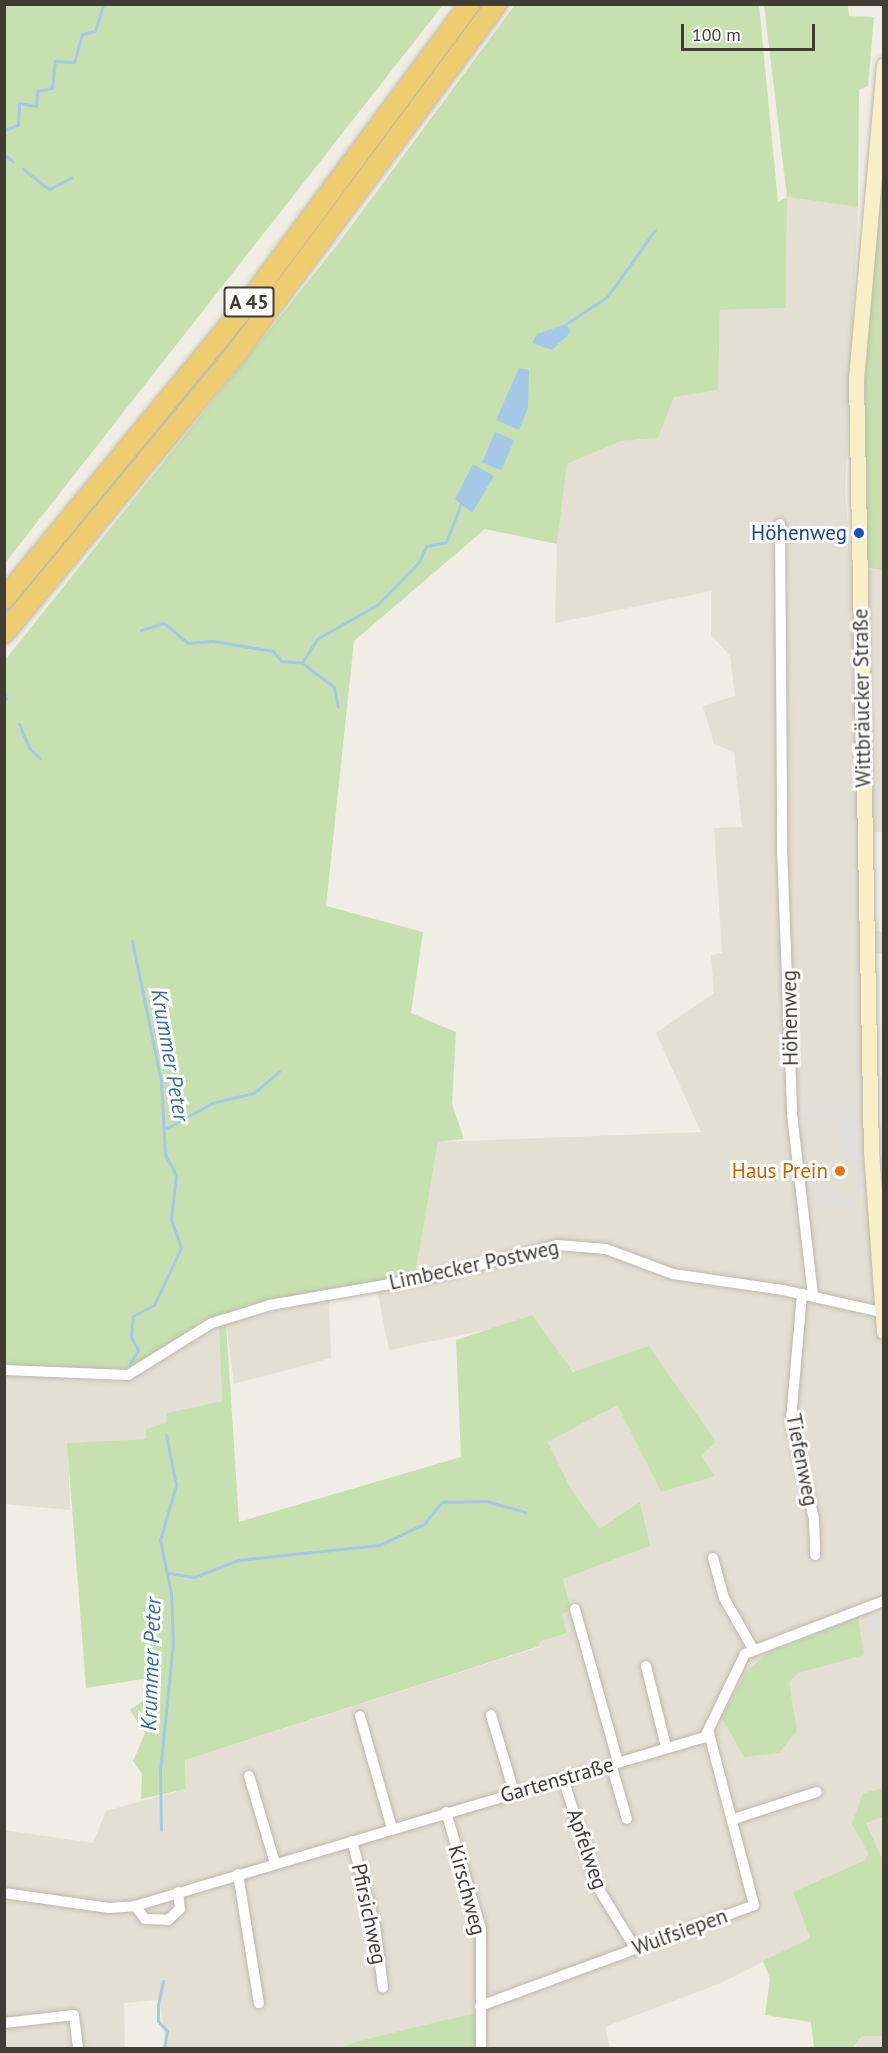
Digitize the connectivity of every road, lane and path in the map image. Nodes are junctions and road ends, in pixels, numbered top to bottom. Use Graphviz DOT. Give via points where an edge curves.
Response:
graph roads {
  1 [pos="470,4"];
  2 [pos="497,4"];
  3 [pos="884,65"];
  4 [pos="780,524"];
  5 [pos="4,599"];
  6 [pos="4,633"];
  7 [pos="807,1295"];
  8 [pos="882,1306"];
  9 [pos="884,1332"];
  10 [pos="4,1370"];
  11 [pos="815,1555"];
  12 [pos="713,1558"];
  13 [pos="884,1602"];
  14 [pos="575,1609"];
  15 [pos="753,1649"];
  16 [pos="646,1666"];
  17 [pos="491,1715"];
  18 [pos="360,1716"];
  19 [pos="709,1734"];
  20 [pos="666,1747"];
  21 [pos="614,1763"];
  22 [pos="249,1776"];
  23 [pos="563,1778"];
  24 [pos="817,1791"];
  25 [pos="514,1792"];
  26 [pos="446,1812"];
  27 [pos="627,1819"];
  28 [pos="734,1819"];
  29 [pos="393,1828"];
  30 [pos="352,1841"];
  31 [pos="275,1863"];
  32 [pos="238,1874"];
  33 [pos="178,1892"];
  34 [pos="4,1893"];
  35 [pos="135,1906"];
  36 [pos="635,1948"];
  37 [pos="383,1987"];
  38 [pos="259,2003"];
  39 [pos="480,2006"];
  40 [pos="4,2023"];
  41 [pos="78,2049"];
  42 [pos="481,2049"];
  1 -- 5 [label="highway, A 45" via="245,307"];
  2 -- 6 [label="highway, A 45" via="299,274"];
  3 -- 8 [label="main road, Wittbräucker Straße" via="856,378 871,1150"];
  4 -- 7 [label="street, Höhenweg" via="782,848 792,1114"];
  7 -- 8 [label="street, Limbecker Postweg"];
  7 -- 10 [label="street, Limbecker Postweg" via="673,1274 591,1246 539,1246 442,1275 270,1305 212,1323 128,1375"];
  7 -- 11 [label="street, Tiefenweg" via="791,1421 814,1519"];
  8 -- 9 [label="main road, Wittbräucker Straße"];
  12 -- 15 [label="street" via="723,1598"];
  13 -- 15 [label="street"];
  14 -- 21 [label="street"];
  15 -- 19 [label="street" via="735,1669"];
  16 -- 20 [label="street"];
  17 -- 25 [label="street"];
  18 -- 29 [label="street"];
  19 -- 20 [label="street, Gartenstraße"];
  19 -- 28 [label="street, Wulfsiepen"];
  20 -- 21 [label="street, Gartenstraße"];
  21 -- 23 [label="street, Gartenstraße"];
  21 -- 27 [label="street"];
  22 -- 31 [label="street"];
  23 -- 25 [label="street, Gartenstraße"];
  23 -- 36 [label="street, Apfelweg" via="597,1886"];
  24 -- 28 [label="street"];
  25 -- 26 [label="street, Gartenstraße"];
  26 -- 29 [label="street, Gartenstraße"];
  26 -- 39 [label="street, Kirschweg" via="482,1929"];
  28 -- 36 [label="street, Wulfsiepen" via="754,1905"];
  29 -- 30 [label="street, Gartenstraße"];
  30 -- 31 [label="street, Gartenstraße"];
  30 -- 37 [label="street, Pfirsichweg" via="375,1926"];
  31 -- 32 [label="street, Gartenstraße"];
  32 -- 33 [label="street, Gartenstraße"];
  32 -- 38 [label="street"];
  33 -- 35 [label="street, Gartenstraße"];
  33 -- 35 [label="street" via="180,1909 168,1920 145,1920"];
  34 -- 35 [label="street, Gartenstraße" via="109,1908"];
  36 -- 39 [label="street, Wulfsiepen"];
  39 -- 42 [label="street"];
  40 -- 41 [label="street" via="74,2014"];
}
